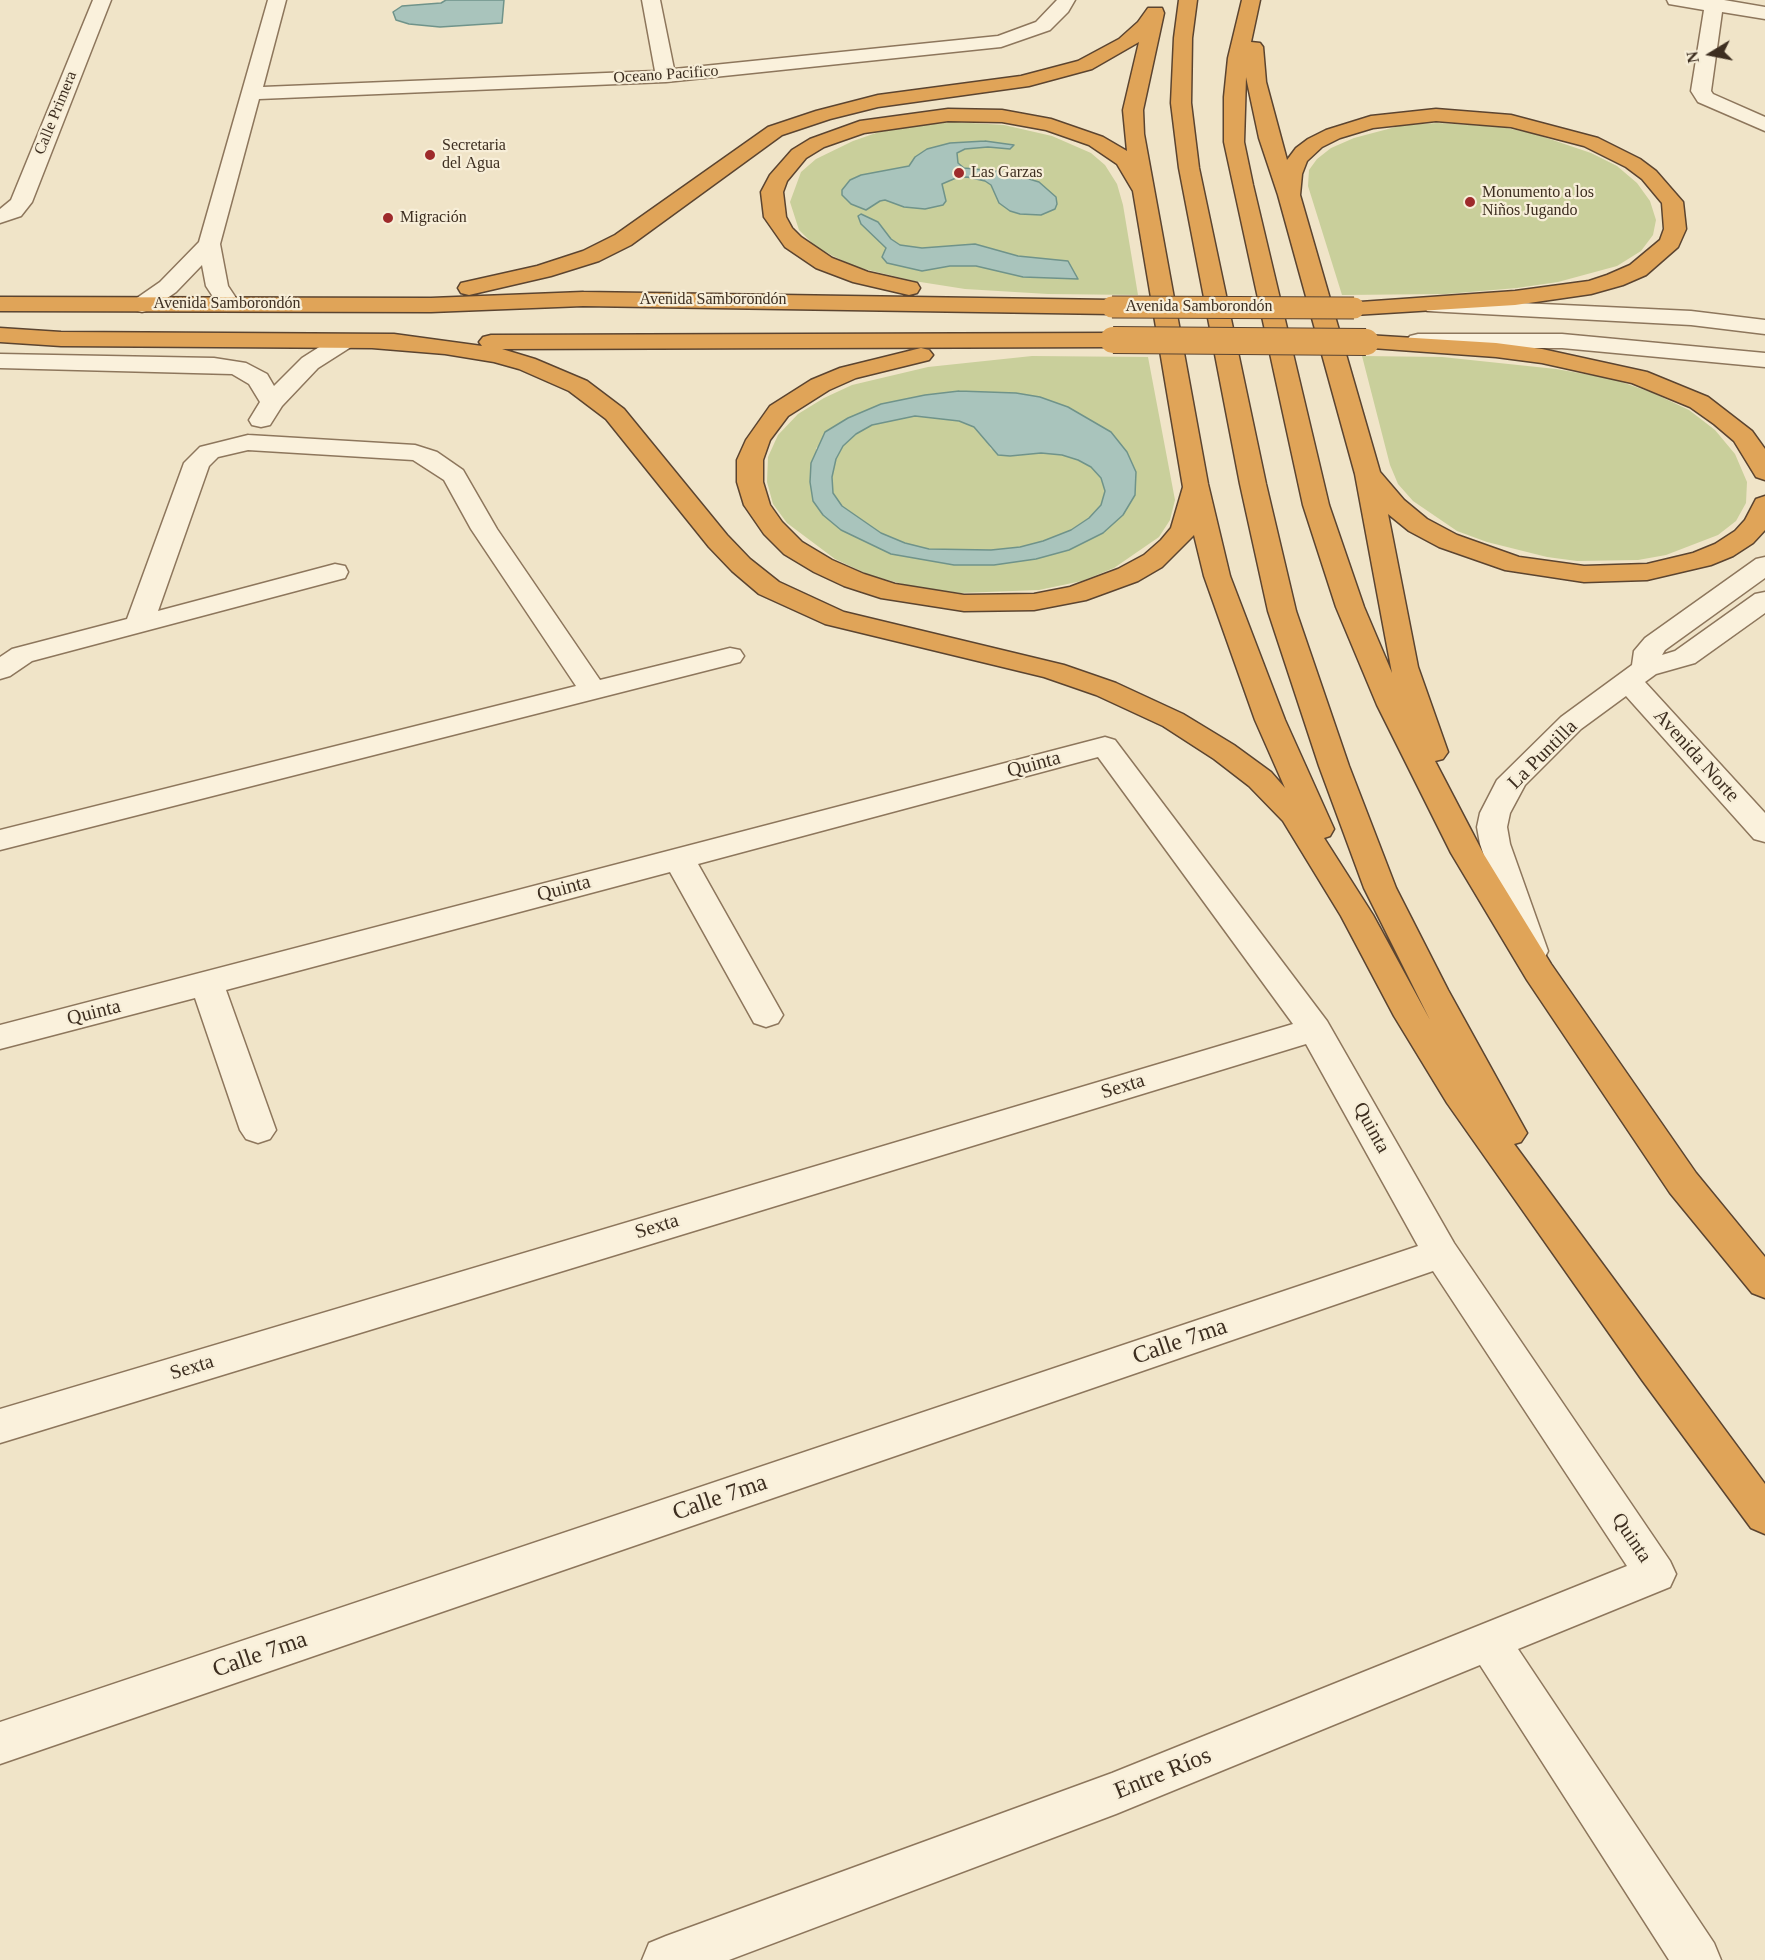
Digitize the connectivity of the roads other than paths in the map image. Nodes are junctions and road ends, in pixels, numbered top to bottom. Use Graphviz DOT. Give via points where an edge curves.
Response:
graph roads {
  1 [pos="102,0"];
  2 [pos="277,0"];
  3 [pos="651,0"];
  4 [pos="1065,0"];
  5 [pos="1188,0"];
  6 [pos="1676,0"];
  7 [pos="1250,3"];
  8 [pos="1715,3"];
  9 [pos="1157,6"];
  10 [pos="1765,13"];
  11 [pos="666,76"];
  12 [pos="250,93"];
  13 [pos="1765,125"];
  14 [pos="1289,195"];
  15 [pos="1145,200"];
  16 [pos="0,217"];
  17 [pos="209,244"];
  18 [pos="0,304"];
  19 [pos="229,304"];
  20 [pos="367,304"];
  21 [pos="142,305"];
  22 [pos="431,305"];
  23 [pos="999,305"];
  24 [pos="1057,305"];
  25 [pos="1425,305"];
  26 [pos="1765,327"];
  27 [pos="0,335"];
  28 [pos="953,339"];
  29 [pos="1058,340"];
  30 [pos="373,341"];
  31 [pos="343,342"];
  32 [pos="465,342"];
  33 [pos="1395,342"];
  34 [pos="1765,360"];
  35 [pos="0,361"];
  36 [pos="272,402"];
  37 [pos="248,442"];
  38 [pos="1765,472"];
  39 [pos="1368,474"];
  40 [pos="1195,484"];
  41 [pos="1765,504"];
  42 [pos="1765,566"];
  43 [pos="335,572"];
  44 [pos="1765,600"];
  45 [pos="139,624"];
  46 [pos="730,656"];
  47 [pos="0,670"];
  48 [pos="1637,675"];
  49 [pos="593,690"];
  50 [pos="1765,832"];
  51 [pos="0,840"];
  52 [pos="1467,853"];
  53 [pos="679,859"];
  54 [pos="1357,915"];
  55 [pos="1539,972"];
  56 [pos="207,984"];
  57 [pos="766,1015"];
  58 [pos="1315,1029"];
  59 [pos="0,1036"];
  60 [pos="258,1130"];
  61 [pos="1441,1253"];
  62 [pos="1765,1283"];
  63 [pos="1656,1369"];
  64 [pos="0,1426"];
  65 [pos="1765,1516"];
  66 [pos="1655,1574"];
  67 [pos="1489,1642"];
  68 [pos="0,1743"];
  69 [pos="666,1960"];
  70 [pos="1697,1960"];
  1 -- 16 [label="street, Calle Primera" via="21,202"];
  2 -- 12 [label="street"];
  3 -- 11 [label="street"];
  4 -- 11 [label="street, Oceano Pacifico" via="1043,26 1001,40"];
  5 -- 63 [label="highway" via="1181,103 1189,168 1282,611 1334,766 1380,888 1431,990 1511,1137"];
  6 -- 8 [label="street"];
  7 -- 14 [label="highway" via="1256,82 1269,138"];
  7 -- 52 [label="highway" via="1238,58 1234,142 1316,505 1350,607 1391,705"];
  8 -- 10 [label="street"];
  8 -- 13 [label="street" via="1701,91 1705,98"];
  9 -- 15 [label="highway" via="1133,110"];
  9 -- 20 [label="highway" via="1145,26 1126,43 1085,65 1022,82 878,101 775,131 622,240 591,256 482,286"];
  11 -- 12 [label="street, Oceano Pacifico"];
  12 -- 17 [label="street"];
  14 -- 25 [label="highway, Avenida Samborondón" via="1291,174 1303,152 1333,134 1371,122 1445,115 1511,121 1591,142 1641,169 1672,202 1675,229 1670,242 1638,270 1615,280 1515,298"];
  14 -- 39 [label="highway"];
  15 -- 24 [label="highway" via="1126,160 1096,141 1051,125 984,115 918,117 837,134 799,154 777,179 772,203 783,231 824,263 882,283"];
  15 -- 40 [label="highway"];
  17 -- 19 [label="street" via="217,286"];
  17 -- 21 [label="street" via="168,287"];
  18 -- 21 [label="highway, Avenida Samborondón"];
  19 -- 20 [label="highway, Avenida Samborondón"];
  19 -- 21 [label="highway, Avenida Samborondón"];
  20 -- 22 [label="highway, Avenida Samborondón"];
  22 -- 23 [label="highway, Avenida Samborondón" via="583,299"];
  22 -- 32 [label="highway" via="703,313 717,320 714,328 701,332 572,332"];
  23 -- 24 [label="highway, Avenida Samborondón"];
  23 -- 28 [label="highway" via="896,313 782,313 770,314 760,322 768,330 777,331"];
  24 -- 25 [label="highway, Avenida Samborondón, bridge"];
  25 -- 26 [label="street" via="1691,318"];
  27 -- 31 [label="highway, Avenida Samborondón"];
  28 -- 29 [label="highway, Avenida Samborondón"];
  28 -- 32 [label="highway, Avenida Samborondón"];
  29 -- 33 [label="highway, Avenida Samborondón, bridge"];
  29 -- 40 [label="highway" via="905,358 820,385 779,411 758,440 750,460 750,482 757,505 793,548 854,580 928,599 1002,604 1076,594 1153,561 1184,530"];
  30 -- 31 [label="highway, Avenida Samborondón"];
  30 -- 32 [label="highway, Avenida Samborondón"];
  30 -- 54 [label="highway" via="497,355 578,386 615,414 741,566 769,588 800,604 835,618 1054,671 1106,689 1173,720 1260,780 1294,815"];
  31 -- 36 [label="street" via="310,363"];
  33 -- 34 [label="street" via="1562,341"];
  33 -- 38 [label="highway, Avenida Samborondón" via="1542,356 1639,377 1699,402 1723,419 1743,436"];
  35 -- 36 [label="street" via="238,368 258,379"];
  36 -- 37 [label="street"];
  37 -- 45 [label="street" via="209,452 198,463"];
  37 -- 49 [label="street" via="415,453 438,463 453,475 484,529"];
  39 -- 41 [label="highway" via="1395,506 1418,525 1448,541 1514,564 1584,574 1647,572 1702,559 1744,537 1757,523"];
  39 -- 52 [label="highway" via="1404,668"];
  40 -- 54 [label="highway" via="1217,576 1266,709"];
  42 -- 48 [label="street, La Puntilla" via="1655,644"];
  43 -- 45 [label="street"];
  44 -- 48 [label="street, La Puntilla" via="1685,657"];
  45 -- 47 [label="street" via="22,656"];
  46 -- 49 [label="street"];
  48 -- 50 [label="street, Avenida Norte"];
  48 -- 55 [label="street, La Puntilla" via="1571,723 1512,780 1495,813 1495,844"];
  49 -- 51 [label="street"];
  52 -- 55 [label="highway"];
  53 -- 56 [label="street, Quinta"];
  53 -- 57 [label="street"];
  53 -- 58 [label="street, Quinta" via="1105,746"];
  54 -- 63 [label="highway" via="1411,1016 1459,1094"];
  55 -- 62 [label="highway" via="1683,1183"];
  56 -- 59 [label="street, Quinta"];
  56 -- 60 [label="street"];
  58 -- 61 [label="street, Quinta"];
  58 -- 64 [label="street, Sexta"];
  61 -- 66 [label="street, Quinta"];
  61 -- 68 [label="street, Calle 7ma"];
  63 -- 65 [label="highway"];
  66 -- 67 [label="street, Entre Ríos"];
  67 -- 69 [label="street, Entre Ríos" via="1116,1793"];
  67 -- 70 [label="street"];
}
